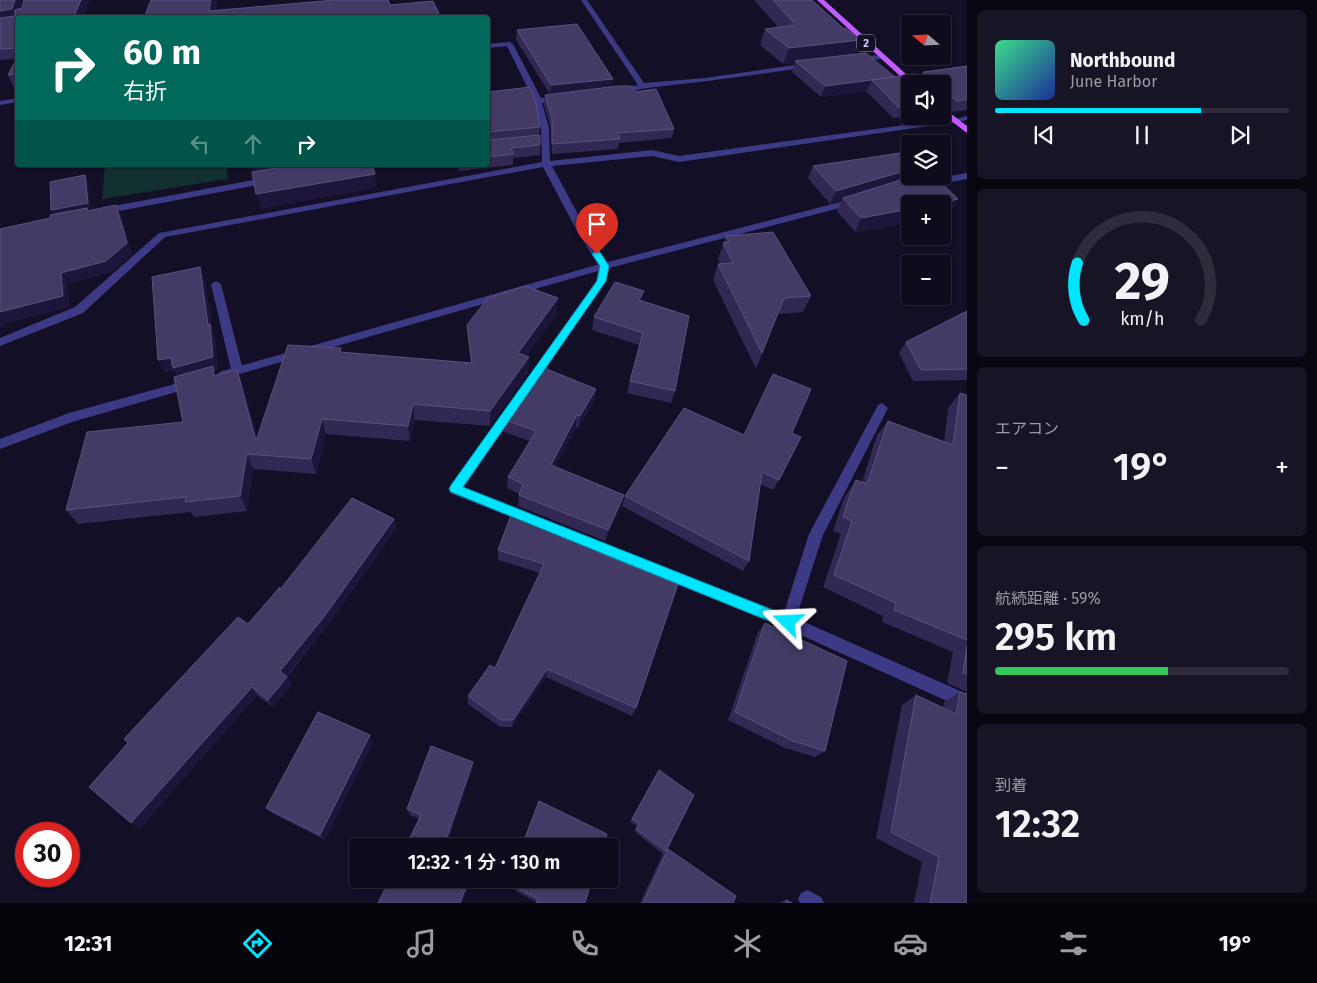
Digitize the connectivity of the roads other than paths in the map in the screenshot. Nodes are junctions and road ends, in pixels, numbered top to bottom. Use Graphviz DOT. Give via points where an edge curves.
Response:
graph roads {
  1 [pos="584,0"];
  2 [pos="820,0"];
  3 [pos="490,46"];
  4 [pos="881,57"];
  5 [pos="842,61"];
  6 [pos="822,63"];
  7 [pos="902,75"];
  8 [pos="642,86"];
  9 [pos="604,93"];
  10 [pos="566,98"];
  11 [pos="15,100"];
  12 [pos="538,101"];
  13 [pos="0,103"];
  14 [pos="951,116"];
  15 [pos="967,118"];
  16 [pos="956,120"];
  17 [pos="967,130"];
  18 [pos="546,164"];
  19 [pos="967,176"];
  20 [pos="282,177"];
  21 [pos="913,186"];
  22 [pos="869,197"];
  23 [pos="91,213"];
  24 [pos="604,266"];
  25 [pos="216,284"];
  26 [pos="0,342"];
  27 [pos="237,370"];
  28 [pos="882,408"];
  29 [pos="0,444"];
  30 [pos="538,523"];
  31 [pos="574,537"];
  32 [pos="788,622"];
  33 [pos="967,702"];
  1 -- 8 [label="street"];
  2 -- 4 [label="main road, 2"];
  3 -- 12 [label="street" via="509,44"];
  4 -- 5 [label="street"];
  4 -- 7 [label="main road, 2"];
  6 -- 8 [label="street"];
  8 -- 9 [label="street"];
  10 -- 12 [label="street"];
  11 -- 13 [label="street"];
  12 -- 18 [label="street" via="545,128 540,142"];
  14 -- 16 [label="main road"];
  15 -- 16 [label="street"];
  16 -- 17 [label="main road"];
  16 -- 18 [label="street" via="680,160 652,154"];
  18 -- 24 [label="street"];
  18 -- 26 [label="street" via="162,235 79,310"];
  19 -- 21 [label="street"];
  20 -- 23 [label="street"];
  22 -- 24 [label="street"];
  24 -- 27 [label="street"];
  24 -- 30 [label="street" via="601,281 455,489"];
  25 -- 27 [label="street"];
  27 -- 29 [label="street" via="69,418"];
  28 -- 32 [label="street" via="816,534"];
  31 -- 32 [label="street"];
  32 -- 33 [label="street"];
}
